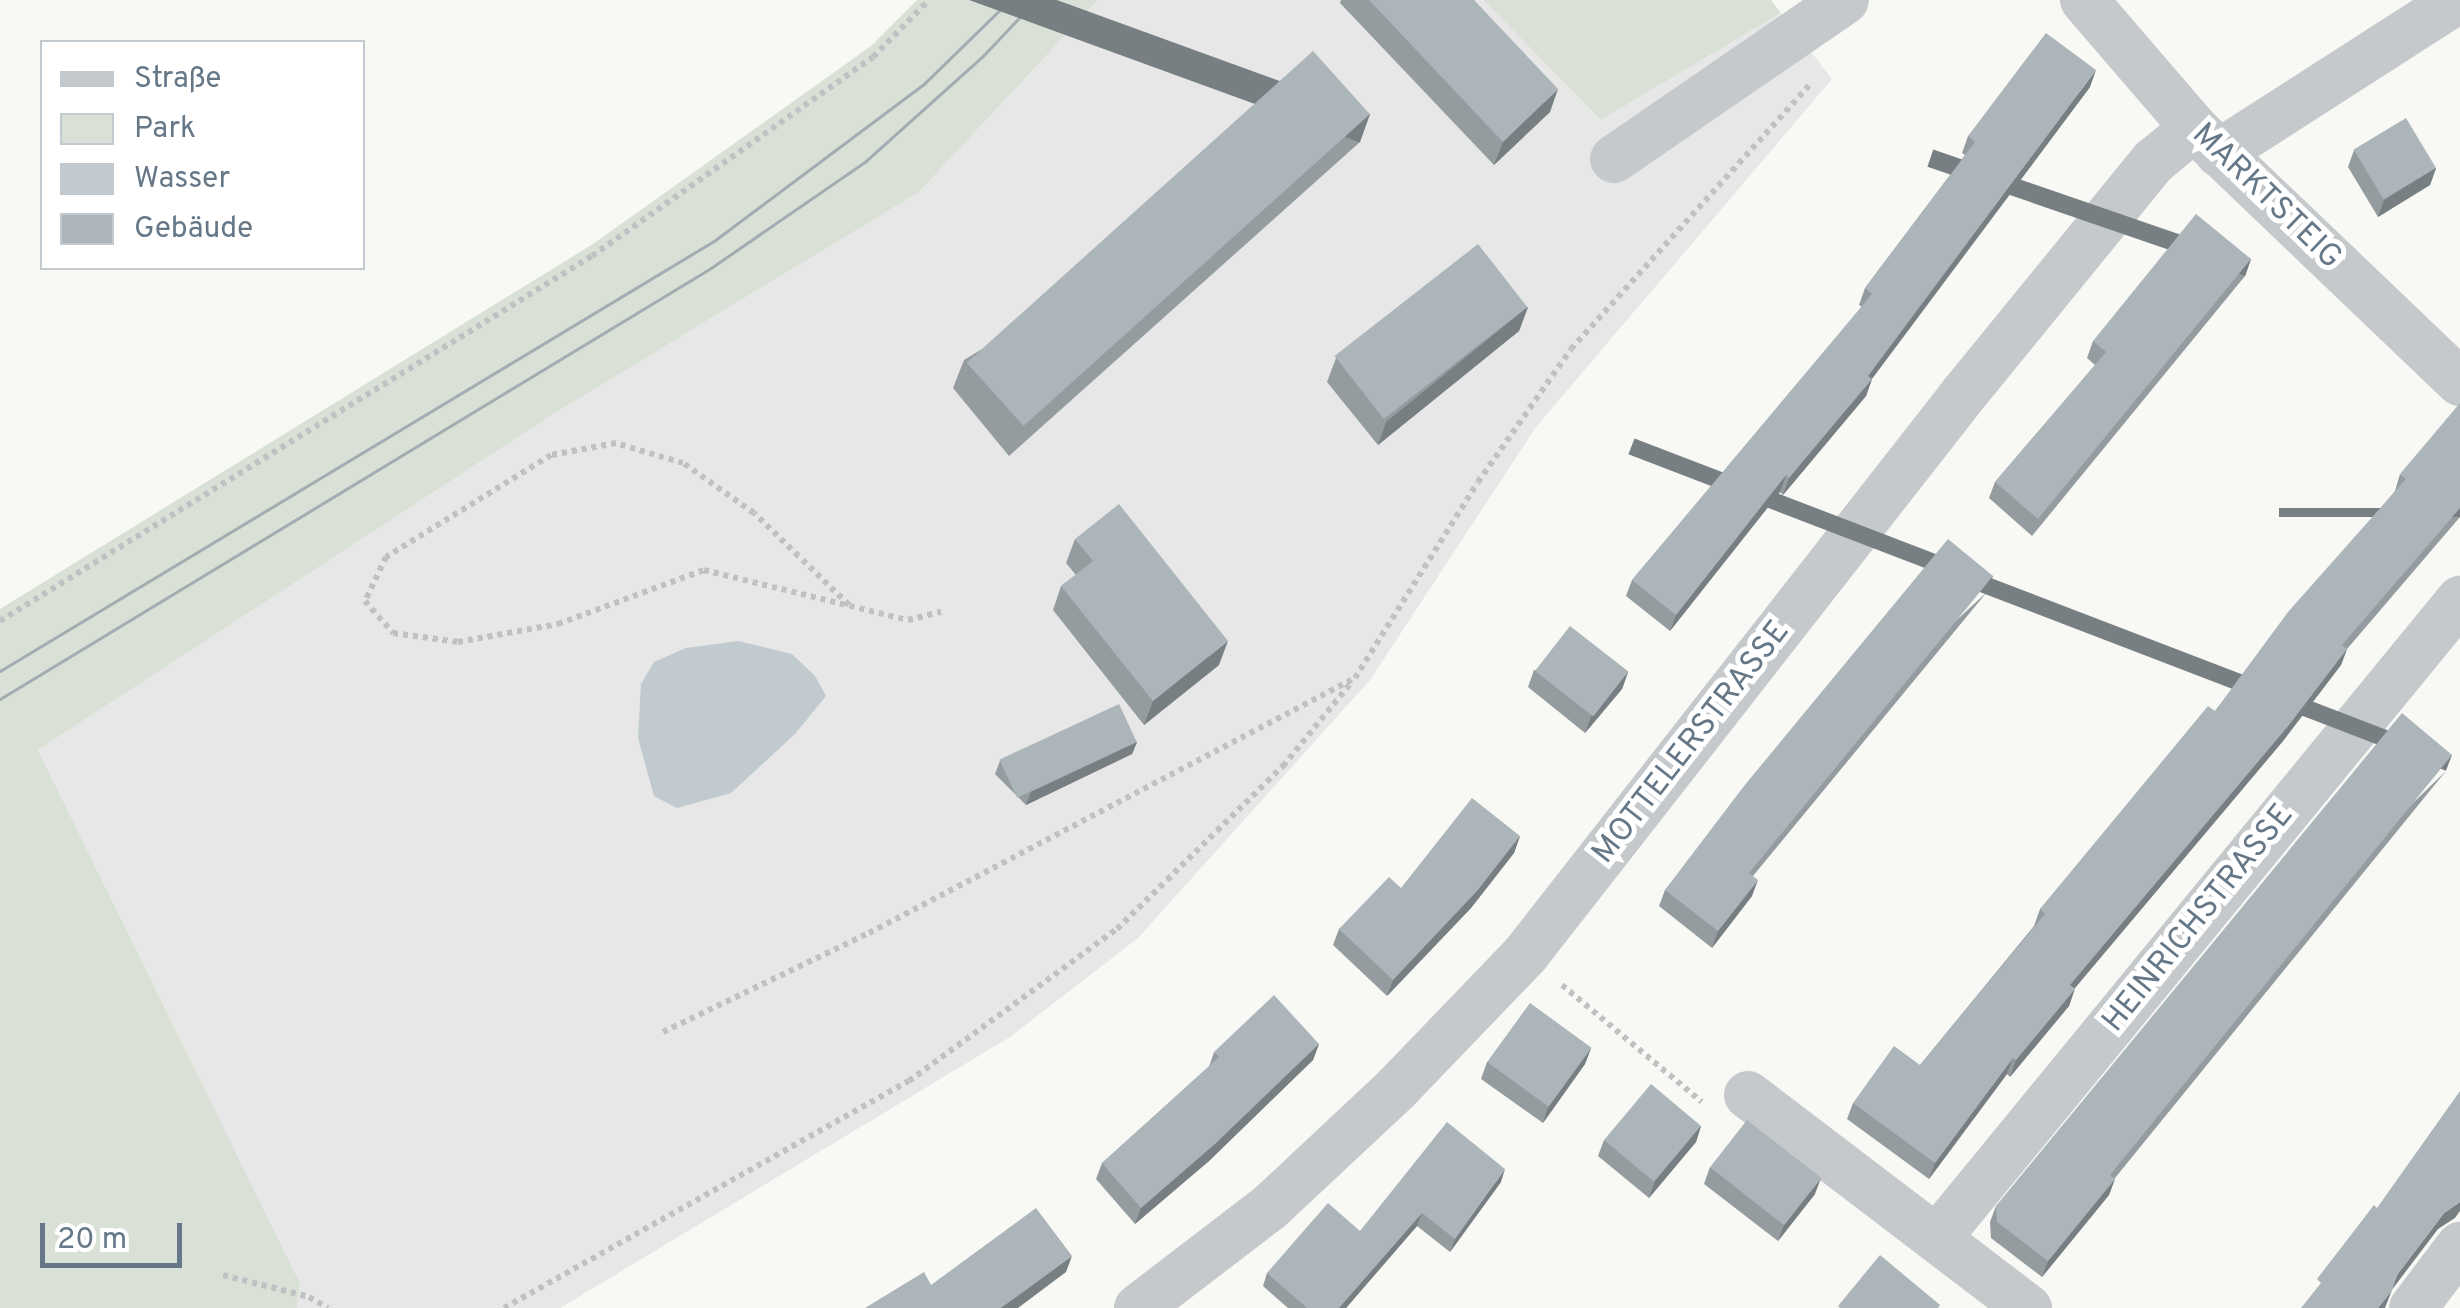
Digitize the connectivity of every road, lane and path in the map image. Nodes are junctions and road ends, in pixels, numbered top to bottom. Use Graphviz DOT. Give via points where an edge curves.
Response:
graph roads {
  1 [pos="929,0"];
  2 [pos="1845,0"];
  3 [pos="2084,0"];
  4 [pos="2457,0"];
  5 [pos="1821,73"];
  6 [pos="2206,140"];
  7 [pos="1614,158"];
  8 [pos="2460,382"];
  9 [pos="2460,600"];
  10 [pos="849,605"];
  11 [pos="942,612"];
  12 [pos="0,622"];
  13 [pos="1356,678"];
  14 [pos="1525,954"];
  15 [pos="663,1032"];
  16 [pos="1748,1095"];
  17 [pos="1938,1238"];
  18 [pos="2460,1246"];
  19 [pos="223,1275"];
  20 [pos="328,1308"];
  21 [pos="504,1308"];
  22 [pos="1138,1308"];
  23 [pos="2028,1308"];
  24 [pos="2413,1308"];
  1 -- 12 [label="path" via="872,57 592,256"];
  2 -- 7 [label="street"];
  3 -- 6 [label="street, MARKTSTEIG"];
  4 -- 6 [label="street, MOTTELERSTRASSE"];
  5 -- 13 [label="path" via="1571,349 1478,482"];
  6 -- 8 [label="street, MARKTSTEIG"];
  6 -- 14 [label="street, MOTTELERSTRASSE" via="2154,162"];
  9 -- 17 [label="street, HEINRICHSTRASSE"];
  10 -- 10 [label="path" via="704,570 558,624 458,642 393,632 365,600 386,557 550,455 616,443 683,463 754,513"];
  10 -- 11 [label="path" via="908,620"];
  13 -- 15 [label="path" via="869,933"];
  13 -- 21 [label="path" via="1283,766 1117,929 908,1080"];
  14 -- 16 [label="path" via="1702,1102"];
  14 -- 22 [label="street, MOTTELERSTRASSE" via="1270,1208"];
  16 -- 17 [label="street"];
  17 -- 23 [label="street"];
  18 -- 24 [label="street"];
  19 -- 20 [label="path"];
}
